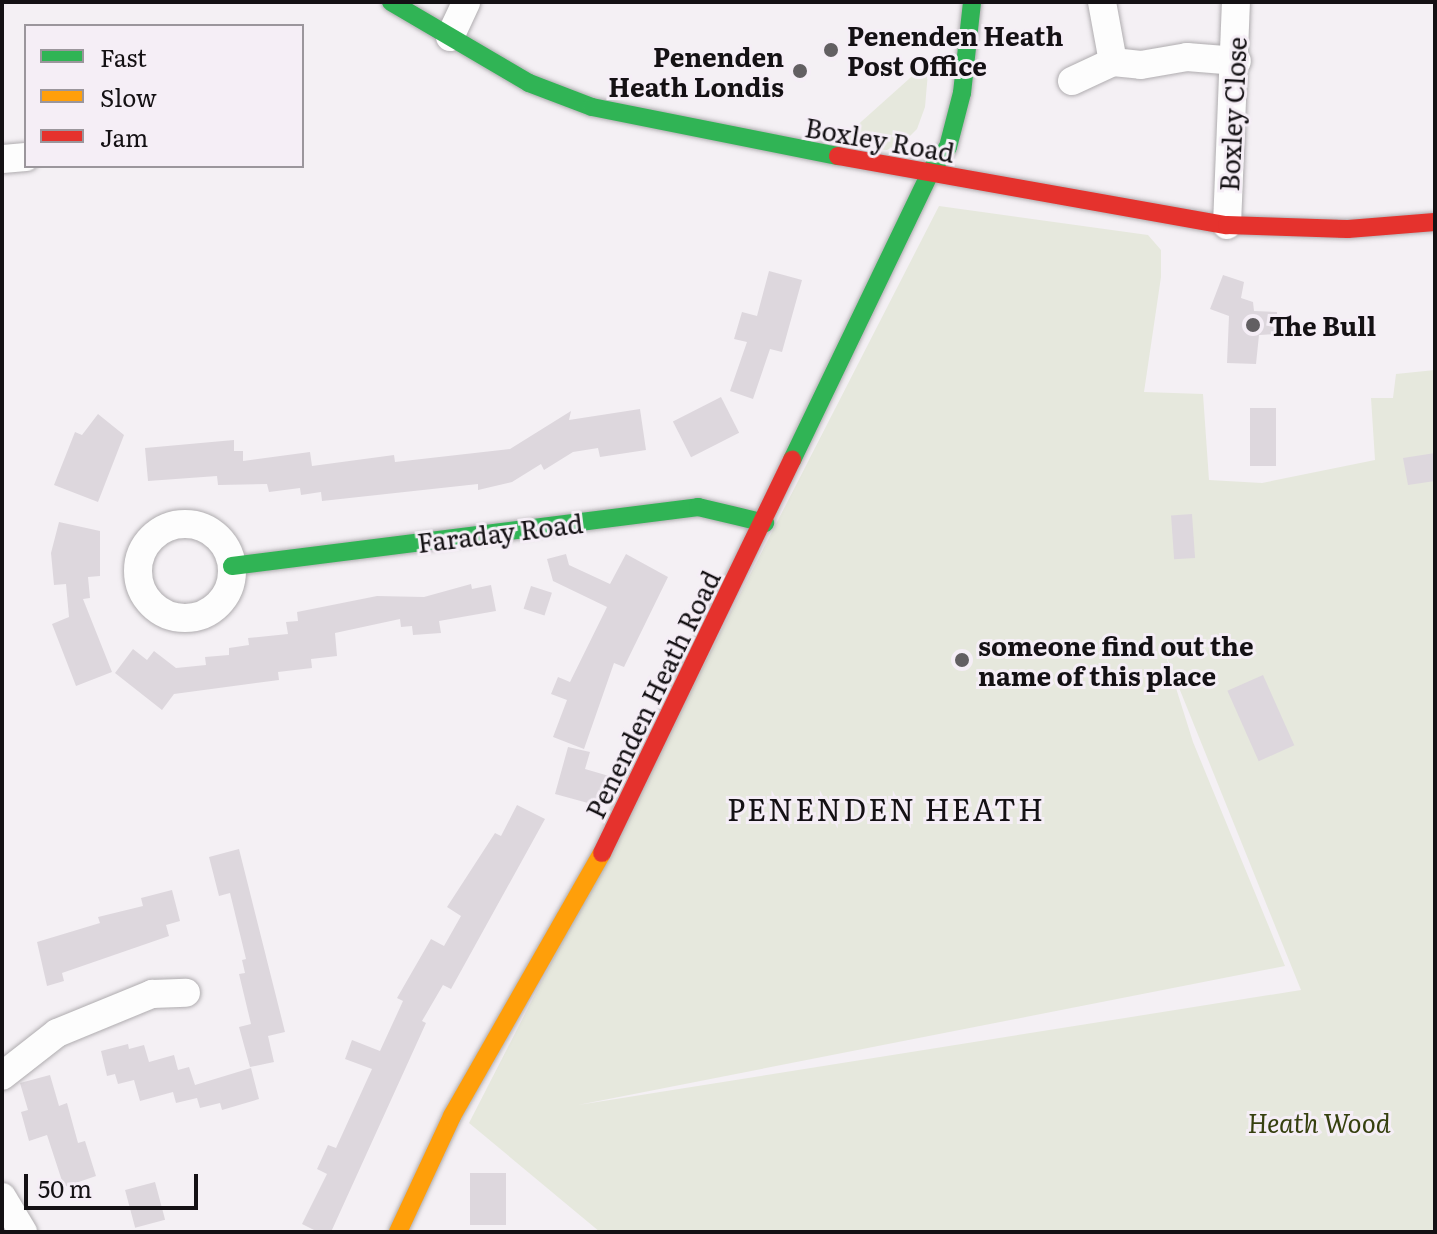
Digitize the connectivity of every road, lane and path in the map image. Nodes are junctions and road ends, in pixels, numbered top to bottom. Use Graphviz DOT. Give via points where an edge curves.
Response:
graph roads {
  1 [pos="391,2"];
  2 [pos="466,2"];
  3 [pos="972,2"];
  4 [pos="1102,2"];
  5 [pos="1236,2"];
  6 [pos="450,37"];
  7 [pos="1237,61"];
  8 [pos="1113,62"];
  9 [pos="1072,81"];
  10 [pos="24,157"];
  11 [pos="2,159"];
  12 [pos="932,169"];
  13 [pos="1435,222"];
  14 [pos="1227,225"];
  15 [pos="765,523"];
  16 [pos="232,566"];
  17 [pos="186,993"];
  18 [pos="2,1076"];
  19 [pos="2,1197"];
  20 [pos="410,1225"];
  21 [pos="23,1232"];
  1 -- 6 [label="street, Boxley Road"];
  2 -- 6 [label="street"];
  3 -- 12 [label="street, Penenden Heath Road" via="955,124"];
  4 -- 8 [label="street"];
  5 -- 7 [label="street, Boxley Close"];
  6 -- 12 [label="street, Boxley Road" via="529,83 592,107 790,150"];
  7 -- 8 [label="street" via="1187,57 1141,65"];
  7 -- 14 [label="street, Boxley Close"];
  8 -- 9 [label="street"];
  10 -- 11 [label="street"];
  12 -- 14 [label="street, Boxley Road" via="983,186"];
  12 -- 15 [label="street, Penenden Heath Road"];
  13 -- 14 [label="street, Boxley Road" via="1348,229"];
  15 -- 16 [label="street, Faraday Road" via="698,507"];
  15 -- 20 [label="street, Penenden Heath Road" via="591,876 452,1116"];
  17 -- 18 [label="street" via="152,994 57,1033"];
  19 -- 21 [label="street"];
}
